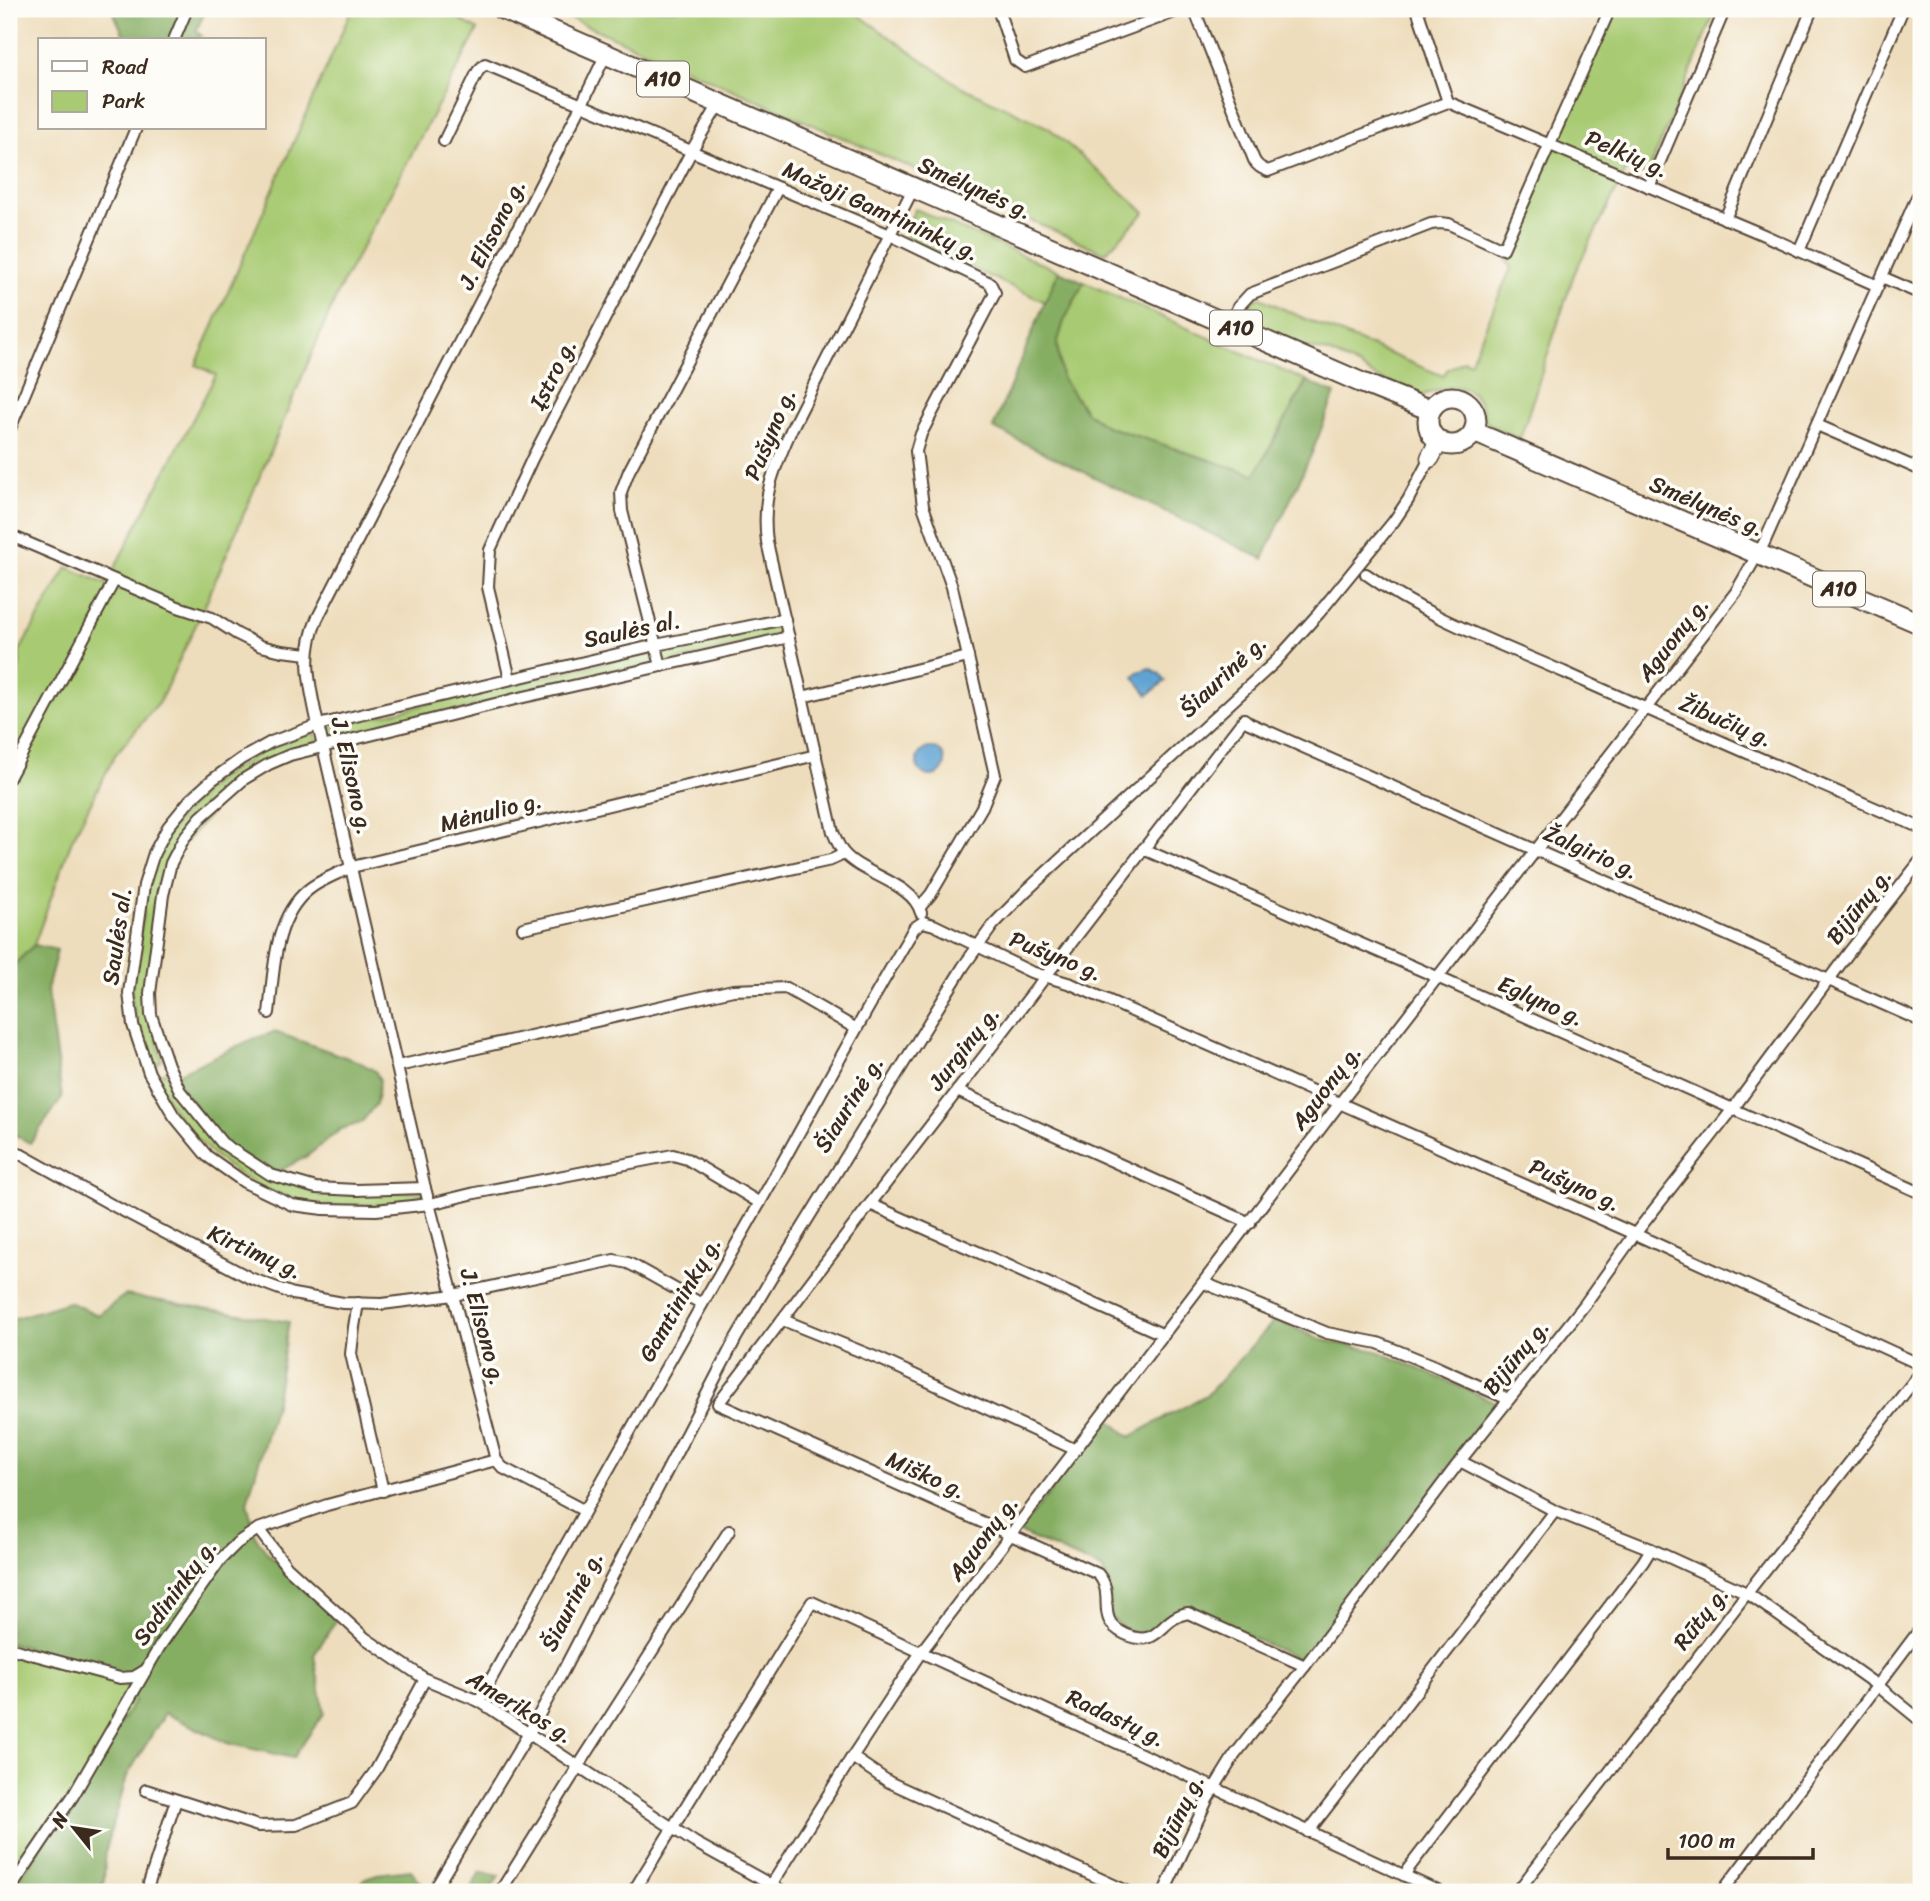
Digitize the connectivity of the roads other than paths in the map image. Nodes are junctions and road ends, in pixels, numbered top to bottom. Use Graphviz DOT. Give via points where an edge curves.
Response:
graph roads {
  1 [pos="187,9"];
  2 [pos="502,9"];
  3 [pos="998,9"];
  4 [pos="1183,9"];
  5 [pos="1194,9"];
  6 [pos="1417,9"];
  7 [pos="1610,9"];
  8 [pos="1725,9"];
  9 [pos="1812,9"];
  10 [pos="1903,9"];
  11 [pos="175,38"];
  12 [pos="606,54"];
  13 [pos="1448,102"];
  14 [pos="582,104"];
  15 [pos="719,104"];
  16 [pos="135,130"];
  17 [pos="444,141"];
  18 [pos="1550,145"];
  19 [pos="692,150"];
  20 [pos="914,187"];
  21 [pos="1649,187"];
  22 [pos="778,188"];
  23 [pos="1921,188"];
  24 [pos="1725,219"];
  25 [pos="890,235"];
  26 [pos="1799,251"];
  27 [pos="1880,282"];
  28 [pos="1921,294"];
  29 [pos="1229,325"];
  30 [pos="1430,410"];
  31 [pos="1817,425"];
  32 [pos="9,431"];
  33 [pos="1474,432"];
  34 [pos="1434,450"];
  35 [pos="1921,470"];
  36 [pos="9,535"];
  37 [pos="1758,555"];
  38 [pos="1366,574"];
  39 [pos="114,581"];
  40 [pos="785,620"];
  41 [pos="1921,624"];
  42 [pos="789,637"];
  43 [pos="656,645"];
  44 [pos="308,654"];
  45 [pos="968,657"];
  46 [pos="661,666"];
  47 [pos="510,679"];
  48 [pos="802,697"];
  49 [pos="1645,709"];
  50 [pos="1244,719"];
  51 [pos="318,725"];
  52 [pos="323,745"];
  53 [pos="816,755"];
  54 [pos="9,778"];
  55 [pos="1921,828"];
  56 [pos="1143,849"];
  57 [pos="1536,850"];
  58 [pos="844,854"];
  59 [pos="1921,860"];
  60 [pos="352,867"];
  61 [pos="920,907"];
  62 [pos="923,922"];
  63 [pos="523,928"];
  64 [pos="977,945"];
  65 [pos="1047,976"];
  66 [pos="1437,977"];
  67 [pos="1827,981"];
  68 [pos="269,1013"];
  69 [pos="1921,1021"];
  70 [pos="855,1028"];
  71 [pos="168,1065"];
  72 [pos="398,1066"];
  73 [pos="149,1073"];
  74 [pos="957,1091"];
  75 [pos="1340,1103"];
  76 [pos="1732,1110"];
  77 [pos="9,1154"];
  78 [pos="425,1188"];
  79 [pos="1921,1194"];
  80 [pos="760,1203"];
  81 [pos="430,1204"];
  82 [pos="870,1204"];
  83 [pos="1250,1223"];
  84 [pos="1635,1234"];
  85 [pos="1204,1283"];
  86 [pos="454,1295"];
  87 [pos="358,1303"];
  88 [pos="702,1304"];
  89 [pos="783,1320"];
  90 [pos="1164,1335"];
  91 [pos="1921,1365"];
  92 [pos="1921,1372"];
  93 [pos="1508,1399"];
  94 [pos="718,1404"];
  95 [pos="1076,1450"];
  96 [pos="496,1460"];
  97 [pos="1460,1461"];
  98 [pos="383,1491"];
  99 [pos="583,1510"];
  100 [pos="1555,1511"];
  101 [pos="258,1529"];
  102 [pos="729,1531"];
  103 [pos="1011,1536"];
  104 [pos="1651,1549"];
  105 [pos="1747,1593"];
  106 [pos="1921,1628"];
  107 [pos="9,1648"];
  108 [pos="922,1652"];
  109 [pos="1305,1666"];
  110 [pos="147,1669"];
  111 [pos="425,1679"];
  112 [pos="1878,1686"];
  113 [pos="479,1700"];
  114 [pos="1921,1721"];
  115 [pos="529,1733"];
  116 [pos="852,1757"];
  117 [pos="578,1767"];
  118 [pos="1215,1787"];
  119 [pos="146,1790"];
  120 [pos="176,1800"];
  121 [pos="671,1828"];
  122 [pos="1308,1832"];
  123 [pos="1405,1876"];
  124 [pos="149,1883"];
  125 [pos="1921,1887"];
  126 [pos="769,1889"];
  127 [pos="9,1891"];
  128 [pos="433,1892"];
  129 [pos="500,1892"];
  130 [pos="633,1892"];
  131 [pos="784,1892"];
  132 [pos="1129,1892"];
  133 [pos="1164,1892"];
  134 [pos="1440,1892"];
  135 [pos="1517,1892"];
  136 [pos="1722,1892"];
  137 [pos="1917,1892"];
  1 -- 11 [label="street"];
  2 -- 12 [label="highway, Smėlynės g. / A10"];
  3 -- 4 [label="street" via="1015,60 1025,66"];
  5 -- 13 [label="street" via="1254,160 1268,171"];
  6 -- 13 [label="street"];
  7 -- 18 [label="street"];
  8 -- 21 [label="street"];
  9 -- 24 [label="street"];
  10 -- 26 [label="street"];
  12 -- 14 [label="street, J. Elisono g."];
  12 -- 15 [label="highway, Smėlynės g. / A10"];
  13 -- 18 [label="street, Pelkių g."];
  14 -- 17 [label="street, Mažoji Gamtininkų g." via="485,64"];
  14 -- 19 [label="street, Mažoji Gamtininkų g."];
  14 -- 44 [label="street, J. Elisono g." via="317,619"];
  15 -- 19 [label="street, Įstro g."];
  15 -- 20 [label="highway, Smėlynės g. / A10"];
  16 -- 32 [label="street"];
  18 -- 21 [label="street, Pelkių g."];
  18 -- 29 [label="street" via="1503,249 1449,225 1431,224 1250,294"];
  19 -- 22 [label="street, Mažoji Gamtininkų g."];
  19 -- 47 [label="street, Įstro g." via="532,458 490,550 488,587"];
  20 -- 25 [label="street, Pušyno g."];
  20 -- 29 [label="highway, Smėlynės g. / A10"];
  21 -- 24 [label="street, Pelkių g."];
  22 -- 25 [label="street, Mažoji Gamtininkų g."];
  22 -- 43 [label="street" via="621,492"];
  23 -- 27 [label="street, Aguonų g."];
  24 -- 26 [label="street, Pelkių g."];
  25 -- 40 [label="street, Pušyno g." via="792,428 770,483 764,513 766,542"];
  25 -- 45 [label="street, Mažoji Gamtininkų g." via="990,283 995,293 921,433 916,451 923,506 952,587"];
  26 -- 27 [label="street, Pelkių g."];
  27 -- 28 [label="street, Pelkių g."];
  27 -- 31 [label="street, Aguonų g."];
  29 -- 30 [label="highway, Smėlynės g. / A10"];
  30 -- 33 [label="highway" via="1442,398 1464,400 1475,414"];
  30 -- 34 [label="highway" via="1428,428"];
  31 -- 35 [label="street"];
  31 -- 37 [label="street, Aguonų g."];
  33 -- 34 [label="highway" via="1458,444"];
  33 -- 37 [label="highway, Smėlynės g. / A10"];
  34 -- 64 [label="street, Šiaurinė g." via="1394,521 1296,641 1009,907"];
  36 -- 39 [label="street"];
  37 -- 41 [label="highway, Smėlynės g. / A10"];
  37 -- 49 [label="street, Aguonų g." via="1737,592"];
  38 -- 49 [label="street, Žibučių g." via="1453,623"];
  39 -- 44 [label="street" via="212,618 261,646"];
  39 -- 54 [label="street"];
  40 -- 42 [label="street, Pušyno g."];
  40 -- 43 [label="street, Saulės al."];
  42 -- 46 [label="street, Saulės al."];
  42 -- 48 [label="street, Pušyno g."];
  43 -- 46 [label="street"];
  43 -- 47 [label="street, Saulės al."];
  44 -- 51 [label="street, J. Elisono g."];
  45 -- 48 [label="street"];
  45 -- 61 [label="street, Mažoji Gamtininkų g." via="995,775 982,807"];
  46 -- 52 [label="street, Saulės al."];
  47 -- 51 [label="street, Saulės al."];
  48 -- 53 [label="street, Pušyno g."];
  49 -- 55 [label="street, Žibučių g."];
  49 -- 57 [label="street, Aguonų g."];
  50 -- 56 [label="street, Jurginų g."];
  50 -- 57 [label="street, Žalgirio g."];
  51 -- 52 [label="street, J. Elisono g."];
  51 -- 73 [label="street, Saulės al." via="271,742 212,780 177,816 154,853 144,885 128,993"];
  52 -- 60 [label="street, J. Elisono g."];
  52 -- 71 [label="street, Saulės al." via="289,755 244,779 201,817 171,863 150,993 151,1015"];
  53 -- 58 [label="street, Pušyno g." via="833,832"];
  53 -- 60 [label="street, Mėnulio g."];
  56 -- 65 [label="street, Jurginų g."];
  56 -- 66 [label="street, Eglyno g."];
  57 -- 66 [label="street, Aguonų g."];
  57 -- 67 [label="street, Žalgirio g."];
  58 -- 61 [label="street" via="899,887"];
  58 -- 63 [label="street"];
  59 -- 67 [label="street, Bijūnų g."];
  60 -- 68 [label="street, Mėnulio g." via="307,891 289,914 280,936"];
  60 -- 72 [label="street, J. Elisono g."];
  61 -- 62 [label="street"];
  62 -- 64 [label="street, Pušyno g."];
  62 -- 70 [label="street, Gamtininkų g." via="909,937"];
  64 -- 65 [label="street, Pušyno g."];
  64 -- 115 [label="street, Šiaurinė g." via="736,1338"];
  65 -- 74 [label="street, Jurginų g."];
  65 -- 75 [label="street, Pušyno g."];
  66 -- 75 [label="street, Aguonų g."];
  66 -- 76 [label="street, Eglyno g."];
  67 -- 69 [label="street, Žalgirio g."];
  67 -- 76 [label="street, Bijūnų g."];
  70 -- 72 [label="street" via="786,988 733,990"];
  70 -- 80 [label="street, Gamtininkų g."];
  71 -- 73 [label="street"];
  71 -- 78 [label="street, Saulės al." via="180,1091 222,1143 271,1175 316,1188"];
  72 -- 78 [label="street, J. Elisono g."];
  73 -- 81 [label="street, Saulės al." via="174,1116 207,1156 244,1182 292,1205 376,1210"];
  74 -- 82 [label="street, Jurginų g."];
  74 -- 83 [label="street"];
  75 -- 83 [label="street, Aguonų g."];
  75 -- 84 [label="street, Pušyno g."];
  76 -- 79 [label="street, Eglyno g."];
  76 -- 84 [label="street, Bijūnų g."];
  77 -- 87 [label="street, Kirtimų g." via="22,1154 250,1278 293,1294"];
  78 -- 81 [label="street, J. Elisono g."];
  80 -- 81 [label="street, Saulės al." via="673,1155"];
  80 -- 88 [label="street, Gamtininkų g."];
  81 -- 86 [label="street, J. Elisono g."];
  82 -- 89 [label="street, Jurginų g."];
  82 -- 90 [label="street"];
  83 -- 85 [label="street, Aguonų g."];
  84 -- 91 [label="street, Pušyno g."];
  84 -- 93 [label="street, Bijūnų g."];
  85 -- 90 [label="street, Aguonų g."];
  85 -- 93 [label="street" via="1327,1334 1378,1343"];
  86 -- 87 [label="street, Kirtimų g."];
  86 -- 88 [label="street, Kirtimų g." via="614,1260 628,1262"];
  86 -- 96 [label="street, J. Elisono g."];
  87 -- 98 [label="street" via="351,1354"];
  88 -- 99 [label="street, Gamtininkų g."];
  89 -- 94 [label="street, Jurginų g."];
  89 -- 95 [label="street" via="882,1360"];
  90 -- 95 [label="street, Aguonų g."];
  92 -- 105 [label="street, Rūtų g."];
  93 -- 97 [label="street, Bijūnų g."];
  94 -- 103 [label="street, Miško g."];
  95 -- 103 [label="street, Aguonų g."];
  96 -- 98 [label="street, Sodininkų g."];
  96 -- 99 [label="street"];
  97 -- 100 [label="street"];
  97 -- 109 [label="street, Bijūnų g."];
  98 -- 101 [label="street, Sodininkų g."];
  99 -- 113 [label="street, Gamtininkų g."];
  100 -- 104 [label="street"];
  100 -- 122 [label="street"];
  101 -- 110 [label="street, Sodininkų g." via="221,1559"];
  101 -- 111 [label="street, Amerikos g." via="287,1567 365,1638"];
  102 -- 117 [label="street"];
  103 -- 108 [label="street, Aguonų g."];
  103 -- 109 [label="street, Miško g." via="1098,1574 1104,1580 1110,1622 1126,1635 1147,1639 1172,1618 1188,1613"];
  104 -- 105 [label="street"];
  104 -- 123 [label="street"];
  105 -- 112 [label="street"];
  105 -- 135 [label="street, Rūtų g."];
  106 -- 112 [label="street"];
  107 -- 110 [label="street, Sodininkų g." via="120,1678"];
  108 -- 116 [label="street, Aguonų g."];
  108 -- 118 [label="street, Radastų g."];
  108 -- 121 [label="street, Radastų g." via="811,1602"];
  109 -- 118 [label="street, Bijūnų g."];
  110 -- 127 [label="street" via="74,1796"];
  111 -- 113 [label="street, Amerikos g."];
  111 -- 120 [label="street" via="376,1770 352,1803 296,1825 258,1826"];
  112 -- 114 [label="street"];
  112 -- 136 [label="street"];
  113 -- 115 [label="street, Amerikos g."];
  115 -- 117 [label="street, Amerikos g."];
  115 -- 128 [label="street, Šiaurinė g."];
  116 -- 126 [label="street, Aguonų g."];
  116 -- 132 [label="street" via="889,1782"];
  117 -- 121 [label="street, Amerikos g."];
  117 -- 129 [label="street"];
  118 -- 122 [label="street, Radastų g."];
  118 -- 133 [label="street, Bijūnų g."];
  119 -- 120 [label="street"];
  120 -- 124 [label="street"];
  121 -- 126 [label="street, Amerikos g."];
  121 -- 130 [label="street"];
  122 -- 123 [label="street, Radastų g."];
  123 -- 134 [label="street, Radastų g."];
  125 -- 137 [label="street"];
  126 -- 131 [label="street, Amerikos g."];
}
